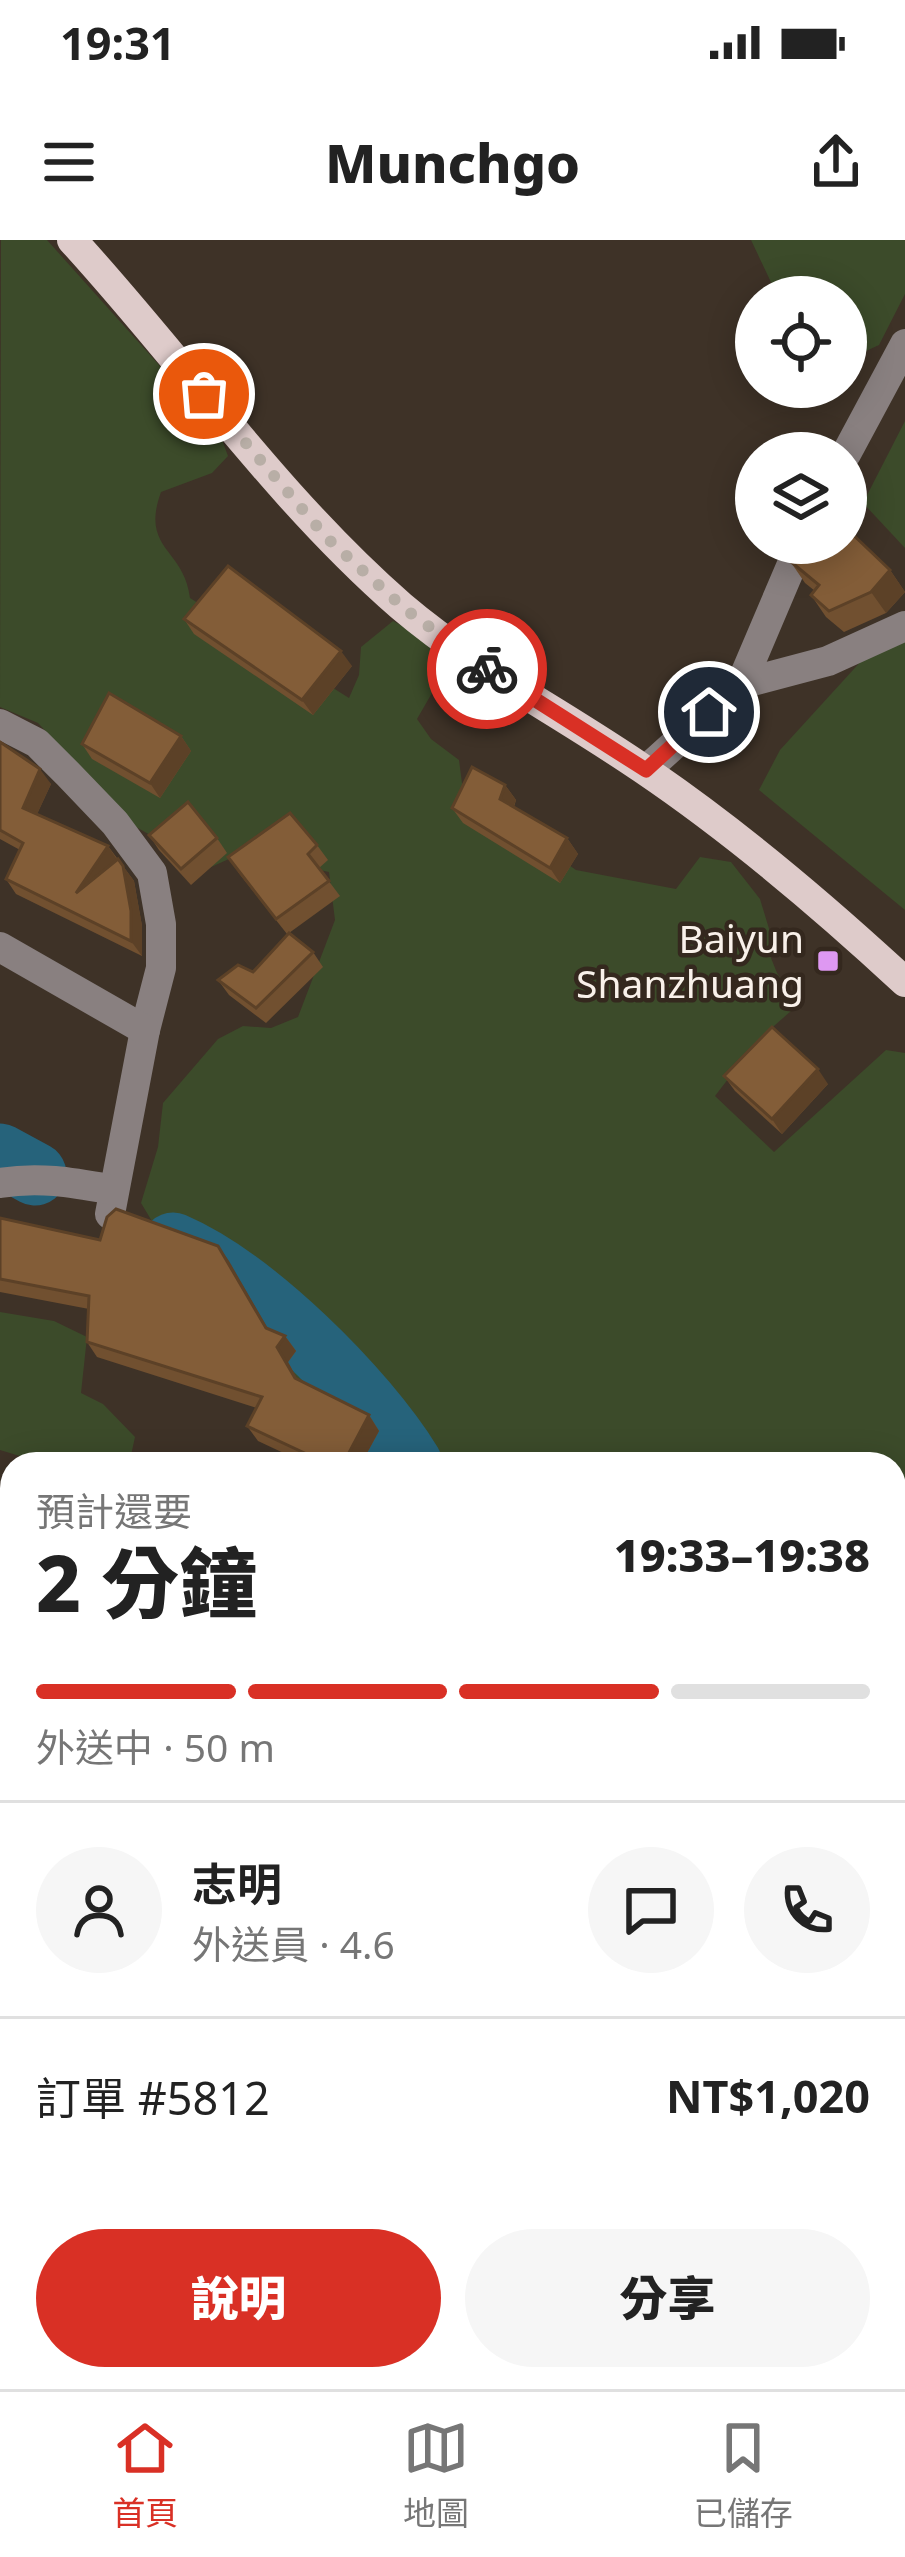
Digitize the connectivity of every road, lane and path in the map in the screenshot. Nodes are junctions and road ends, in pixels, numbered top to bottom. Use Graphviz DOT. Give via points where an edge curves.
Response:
graph roads {
  1 [pos="72,240"];
  2 [pos="905,344"];
  3 [pos="858,432"];
  4 [pos="792,564"];
  5 [pos="905,626"];
  6 [pos="740,684"];
  7 [pos="0,724"];
  8 [pos="646,770"];
  9 [pos="0,946"];
  10 [pos="905,982"];
  11 [pos="145,1030"];
  12 [pos="0,1183"];
  1 -- 8 [label="main road" via="327,538 497,676"];
  2 -- 3 [label="street"];
  4 -- 6 [label="street"];
  5 -- 6 [label="street" via="828,662"];
  6 -- 8 [label="street"];
  7 -- 11 [label="street" via="37,743 152,873 161,968"];
  8 -- 10 [label="main road" via="826,909"];
  9 -- 11 [label="street"];
  11 -- 12 [label="street" via="112,1202 58,1179"];
}
